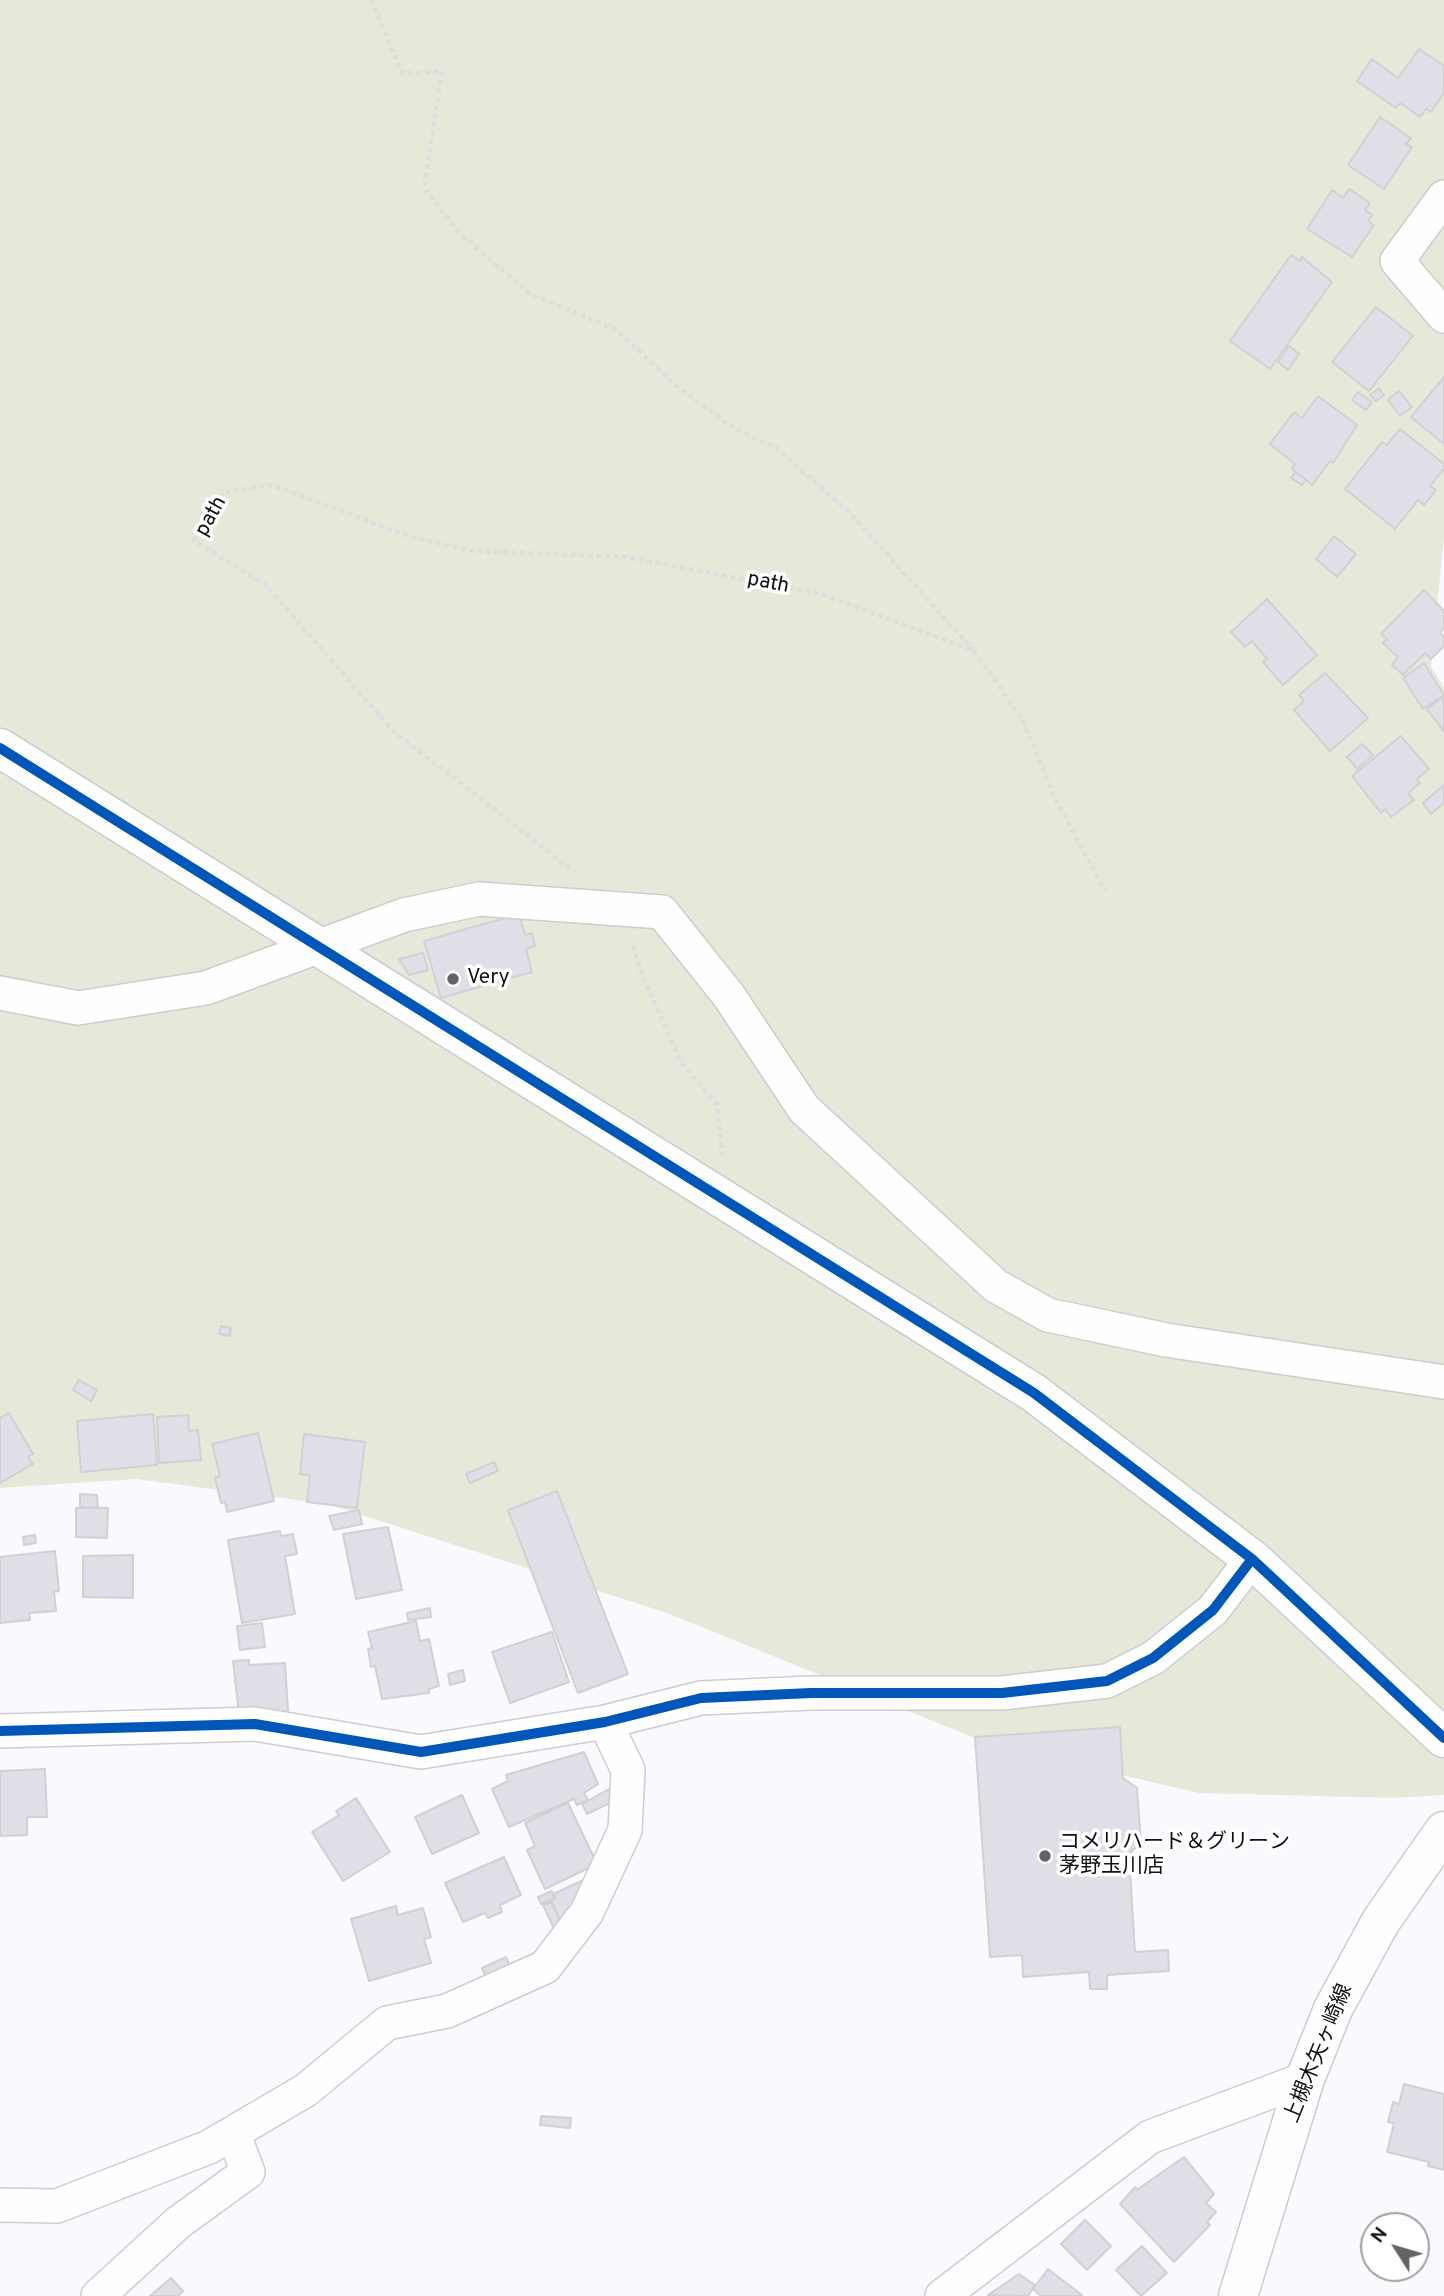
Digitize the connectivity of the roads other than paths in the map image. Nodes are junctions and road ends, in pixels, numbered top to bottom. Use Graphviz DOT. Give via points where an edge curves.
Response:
graph roads {
  1 [pos="1444,197"];
  2 [pos="1444,316"];
  3 [pos="0,748"];
  4 [pos="315,947"];
  5 [pos="0,993"];
  6 [pos="1444,1382"];
  7 [pos="1252,1559"];
  8 [pos="605,1722"];
  9 [pos="0,1731"];
  10 [pos="1444,1738"];
  11 [pos="1444,1831"];
  12 [pos="1305,2079"];
  13 [pos="233,2133"];
  14 [pos="0,2205"];
  15 [pos="99,2296"];
  16 [pos="942,2296"];
  17 [pos="1238,2296"];
  1 -- 2 [label="street" via="1397,261"];
  3 -- 4 [label="street"];
  4 -- 5 [label="street" via="206,988 78,1008"];
  4 -- 6 [label="street" via="404,915 479,899 662,912 729,996 804,1109 996,1286 1048,1315 1166,1340"];
  4 -- 7 [label="street" via="1034,1393"];
  7 -- 8 [label="street" via="1213,1610 1153,1658 1107,1681 1002,1693 701,1698"];
  7 -- 10 [label="street"];
  8 -- 9 [label="street" via="421,1752 255,1724"];
  8 -- 13 [label="street" via="628,1770 625,1830 587,1912 545,1967 447,2011 387,2023 306,2091"];
  11 -- 12 [label="street, 上槻木矢ヶ崎線" via="1381,1921 1333,2009"];
  12 -- 16 [label="street" via="1150,2137"];
  12 -- 17 [label="street, 上槻木矢ヶ崎線"];
  13 -- 14 [label="street" via="209,2147 57,2206"];
  13 -- 15 [label="street" via="248,2172 179,2222"];
}
